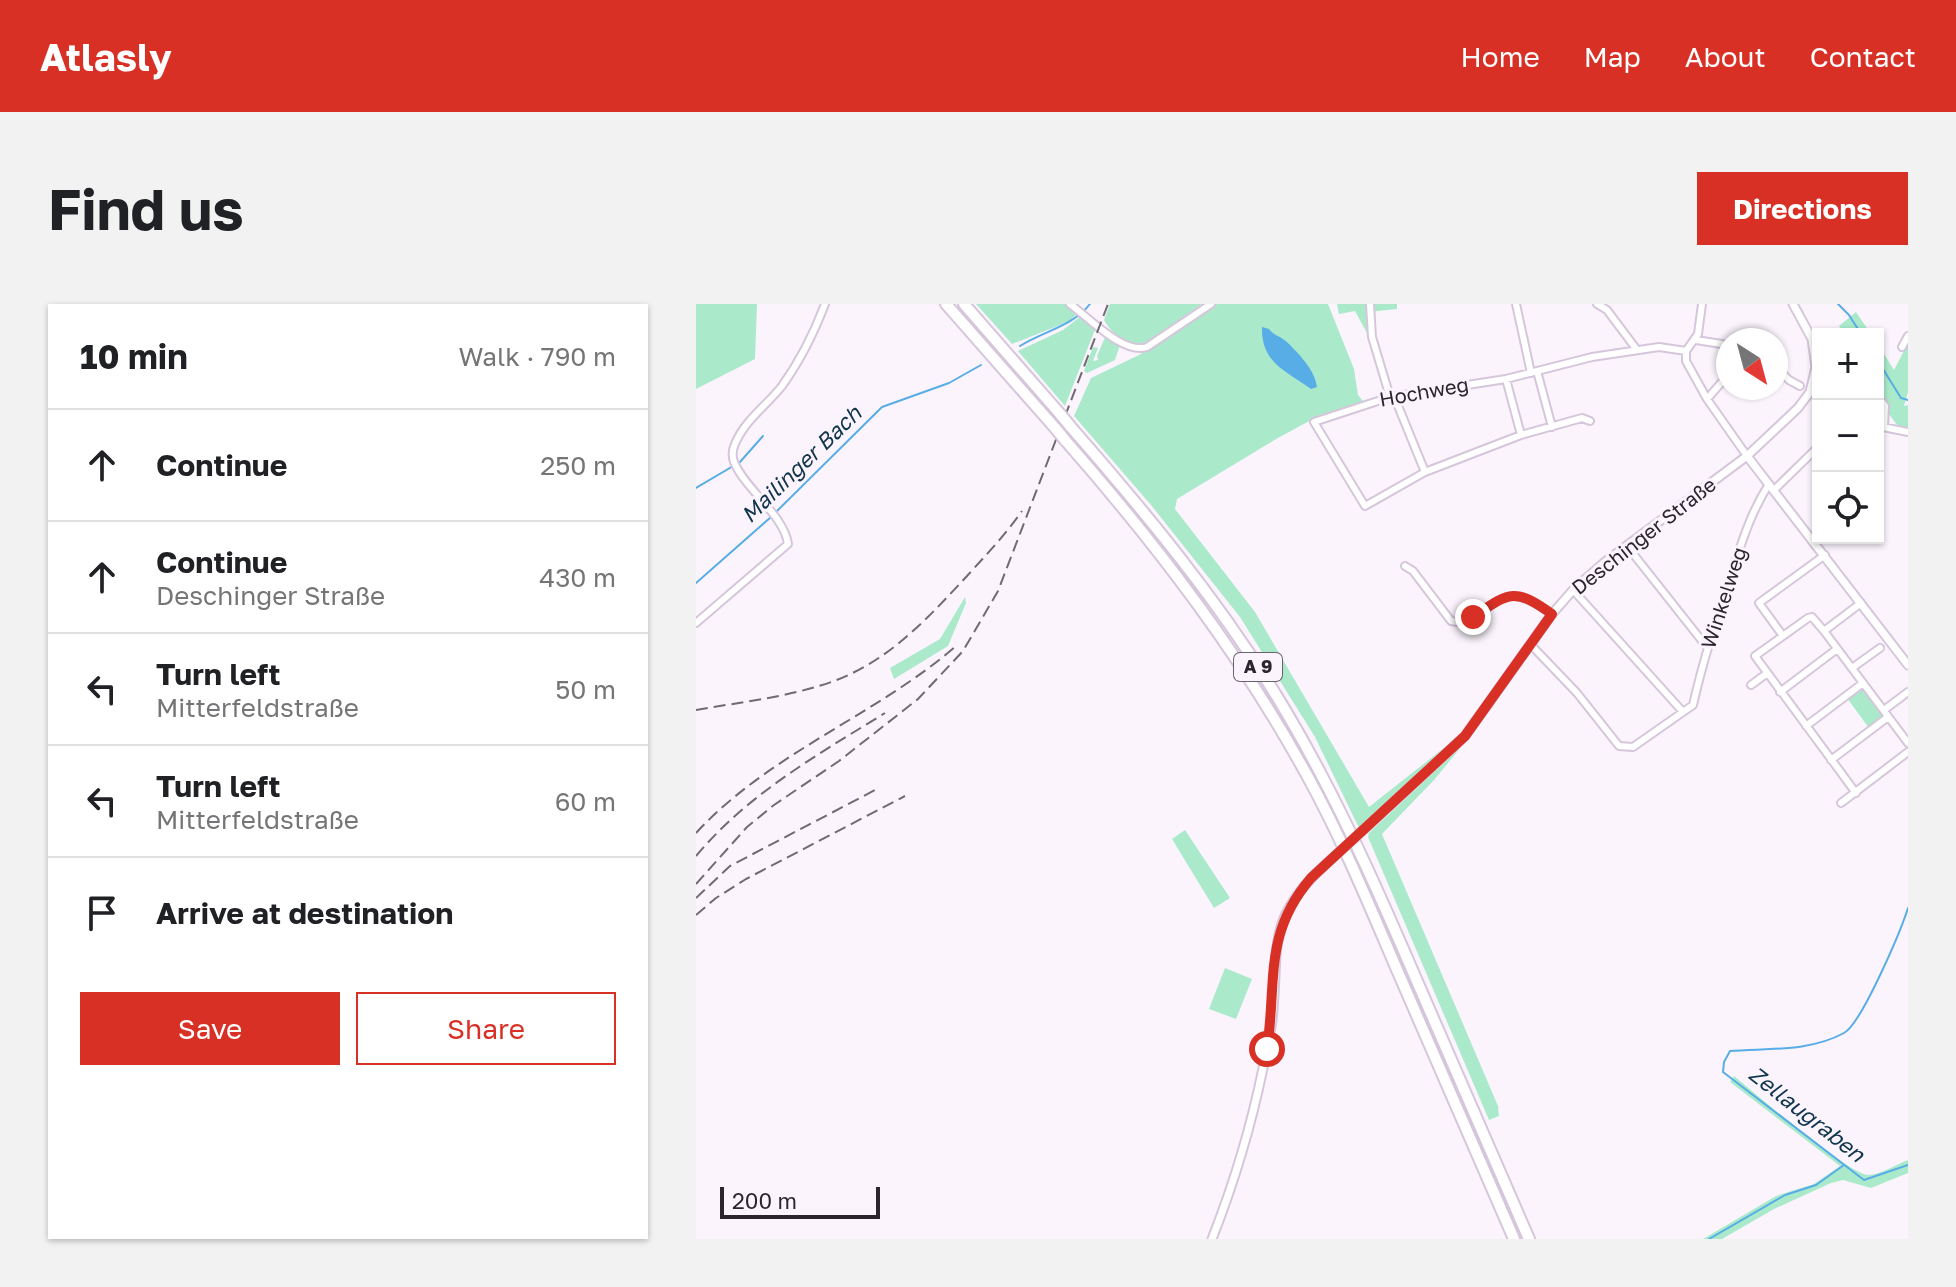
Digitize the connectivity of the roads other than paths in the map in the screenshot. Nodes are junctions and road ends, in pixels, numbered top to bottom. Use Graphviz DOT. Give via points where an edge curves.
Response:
graph roads {
  1 [pos="825,304"];
  2 [pos="946,304"];
  3 [pos="964,304"];
  4 [pos="1211,304"];
  5 [pos="1370,304"];
  6 [pos="1516,304"];
  7 [pos="1597,304"];
  8 [pos="1702,304"];
  9 [pos="1793,304"];
  10 [pos="1073,306"];
  11 [pos="1609,307"];
  12 [pos="1908,336"];
  13 [pos="1696,340"];
  14 [pos="1716,343"];
  15 [pos="1902,347"];
  16 [pos="1637,350"];
  17 [pos="1686,351"];
  18 [pos="1534,372"];
  19 [pos="1506,379"];
  20 [pos="1788,379"];
  21 [pos="1800,386"];
  22 [pos="1716,389"];
  23 [pos="1392,396"];
  24 [pos="1707,399"];
  25 [pos="1590,421"];
  26 [pos="1552,427"];
  27 [pos="1884,427"];
  28 [pos="1908,432"];
  29 [pos="1521,435"];
  30 [pos="1812,452"];
  31 [pos="1747,456"];
  32 [pos="1425,472"];
  33 [pos="1771,487"];
  34 [pos="1627,546"];
  35 [pos="1825,555"];
  36 [pos="1405,566"];
  37 [pos="1573,590"];
  38 [pos="1861,603"];
  39 [pos="1552,614"];
  40 [pos="696,623"];
  41 [pos="1824,631"];
  42 [pos="1783,636"];
  43 [pos="1531,645"];
  44 [pos="1707,647"];
  45 [pos="1880,648"];
  46 [pos="1837,649"];
  47 [pos="1908,665"];
  48 [pos="1852,668"];
  49 [pos="1766,674"];
  50 [pos="1863,683"];
  51 [pos="1751,685"];
  52 [pos="1780,692"];
  53 [pos="1908,692"];
  54 [pos="1683,712"];
  55 [pos="1886,714"];
  56 [pos="1806,726"];
  57 [pos="1908,743"];
  58 [pos="1908,752"];
  59 [pos="1831,760"];
  60 [pos="1856,793"];
  61 [pos="1841,803"];
  62 [pos="1212,1239"];
  63 [pos="1514,1239"];
  64 [pos="1529,1239"];
  1 -- 40 [label="street" via="782,386 732,452 788,544"];
  2 -- 63 [label="highway, A 9, bridge" via="1142,530 1268,708 1350,861"];
  3 -- 64 [label="highway, A 9, bridge" via="1183,559 1280,700 1369,869"];
  4 -- 10 [label="street" via="1139,350"];
  5 -- 23 [label="street" via="1372,337"];
  6 -- 18 [label="street"];
  7 -- 11 [label="street"];
  8 -- 13 [label="street"];
  9 -- 31 [label="street, Deschinger Straße" via="1812,339 1815,380 1798,408"];
  11 -- 16 [label="street"];
  12 -- 15 [label="street"];
  13 -- 14 [label="street"];
  13 -- 17 [label="street"];
  16 -- 17 [label="street, Hochweg"];
  16 -- 18 [label="street, Hochweg"];
  17 -- 24 [label="street" via="1686,361"];
  18 -- 19 [label="street, Hochweg"];
  18 -- 26 [label="street"];
  19 -- 23 [label="street, Hochweg"];
  19 -- 29 [label="street"];
  20 -- 21 [label="street"];
  22 -- 24 [label="street"];
  23 -- 32 [label="street"];
  23 -- 32 [label="street, Hochweg" via="1314,422 1365,506"];
  24 -- 31 [label="street"];
  25 -- 26 [label="street" via="1582,418"];
  26 -- 29 [label="street"];
  27 -- 28 [label="street"];
  29 -- 32 [label="street"];
  30 -- 33 [label="street, Winkelweg"];
  31 -- 33 [label="street"];
  31 -- 34 [label="street, Deschinger Straße"];
  33 -- 35 [label="street"];
  33 -- 44 [label="street, Winkelweg" via="1751,515"];
  34 -- 37 [label="street, Deschinger Straße"];
  34 -- 44 [label="street"];
  35 -- 38 [label="street"];
  35 -- 42 [label="street" via="1759,603"];
  36 -- 39 [label="street" via="1451,621 1464,623 1498,600 1517,595"];
  37 -- 39 [label="street, Deschinger Straße"];
  37 -- 54 [label="street"];
  38 -- 41 [label="street"];
  38 -- 47 [label="street"];
  39 -- 43 [label="street, Deschinger Straße"];
  41 -- 42 [label="street" via="1812,617"];
  41 -- 46 [label="street"];
  42 -- 49 [label="street" via="1755,656"];
  43 -- 54 [label="street" via="1619,746 1633,747"];
  43 -- 62 [label="street, Deschinger Straße, bridge" via="1465,736 1297,894 1275,945 1272,1018 1243,1154"];
  44 -- 54 [label="street, Winkelweg" via="1693,705"];
  45 -- 48 [label="street"];
  46 -- 48 [label="street"];
  46 -- 52 [label="street"];
  48 -- 50 [label="street"];
  49 -- 51 [label="street"];
  49 -- 52 [label="street"];
  50 -- 55 [label="street"];
  50 -- 56 [label="street"];
  52 -- 56 [label="street"];
  53 -- 55 [label="street"];
  55 -- 57 [label="street"];
  55 -- 59 [label="street"];
  56 -- 59 [label="street"];
  58 -- 60 [label="street"];
  59 -- 60 [label="street"];
  60 -- 61 [label="street"];
}
